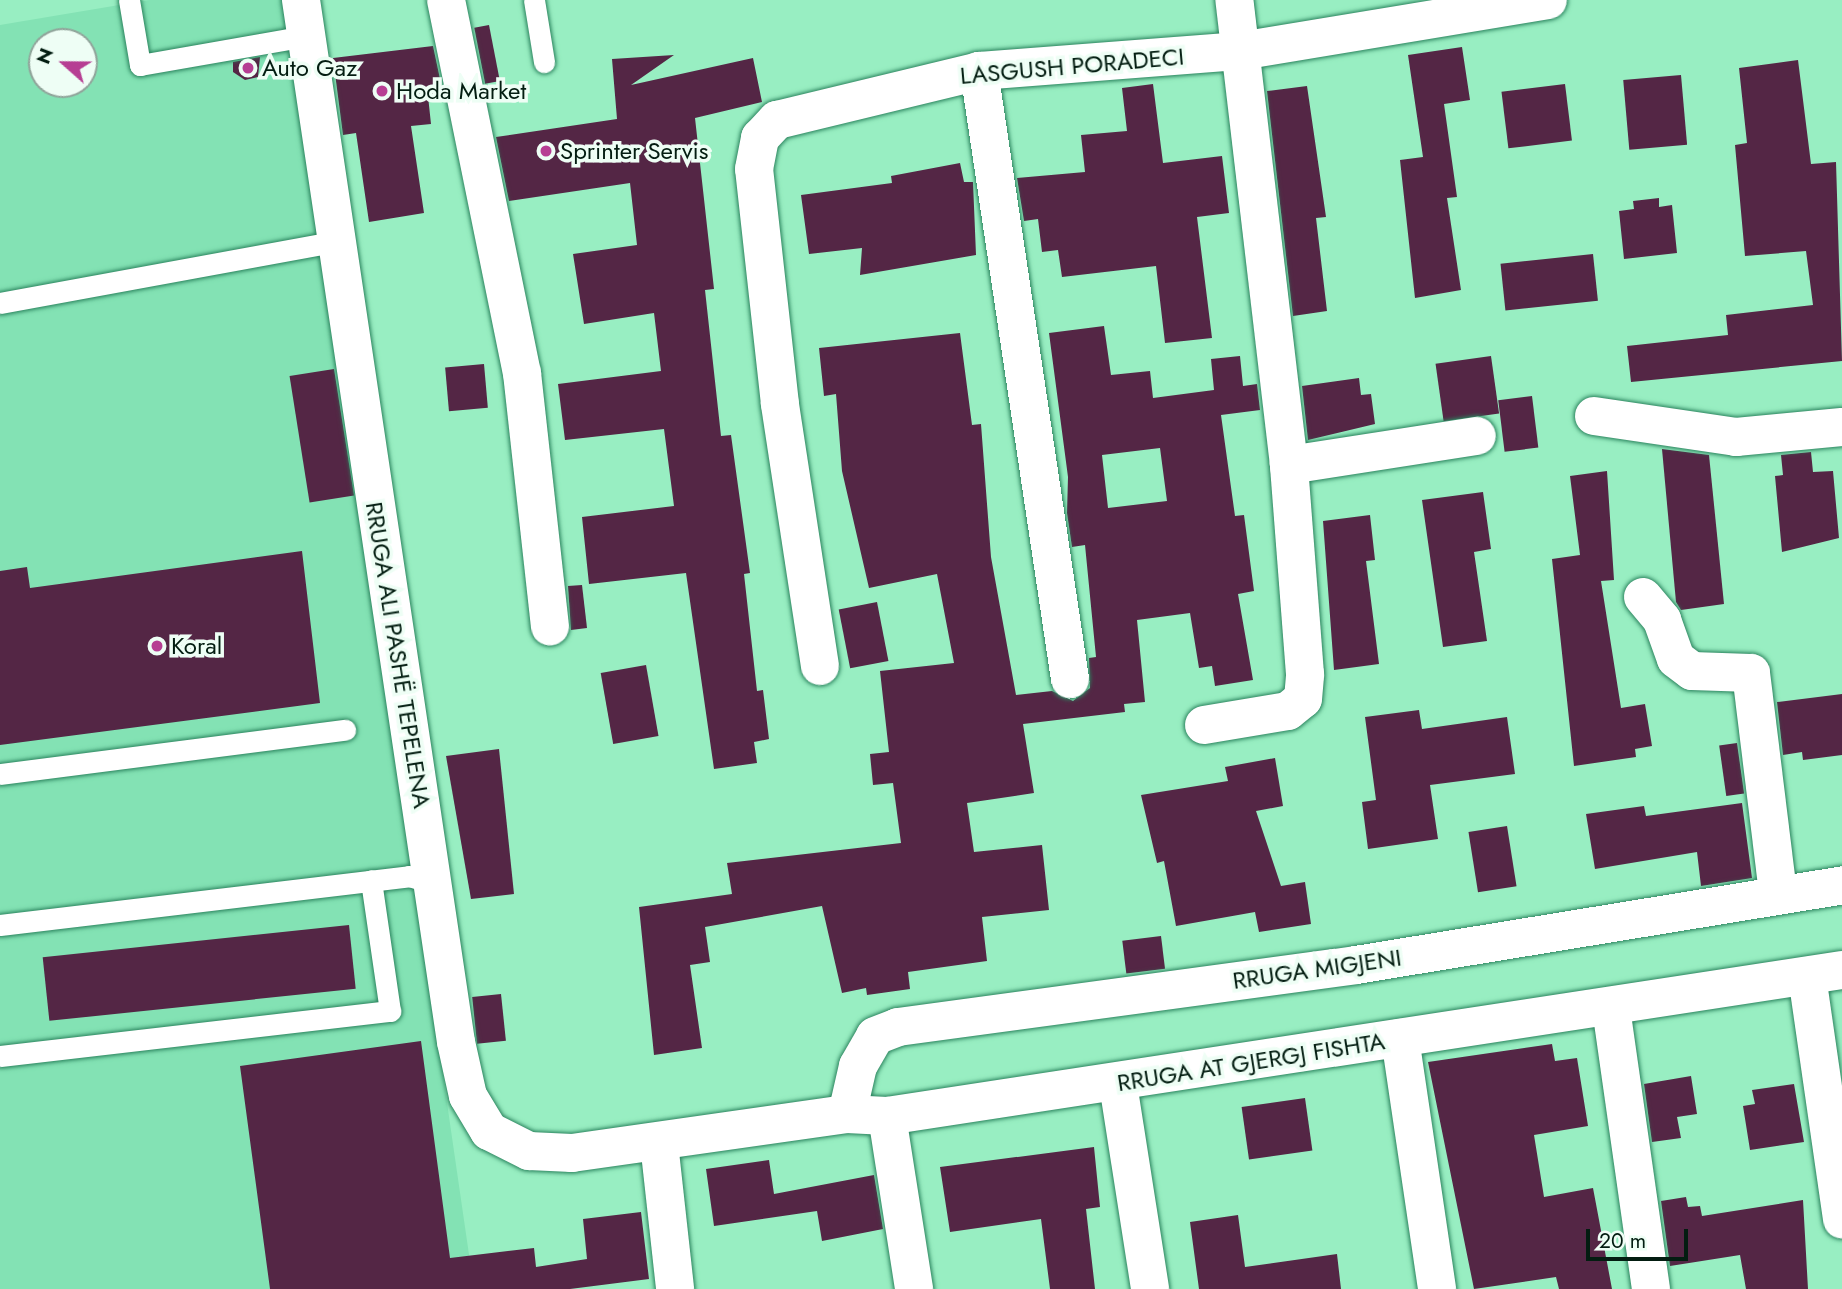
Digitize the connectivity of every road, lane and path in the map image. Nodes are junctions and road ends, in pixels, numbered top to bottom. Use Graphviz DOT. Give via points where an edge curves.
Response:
graph roads {
  1 [pos="129,0"];
  2 [pos="446,0"];
  3 [pos="534,0"];
  4 [pos="1234,0"];
  5 [pos="1548,0"];
  6 [pos="303,18"];
  7 [pos="1241,51"];
  8 [pos="544,62"];
  9 [pos="979,71"];
  10 [pos="339,241"];
  11 [pos="0,303"];
  12 [pos="1594,416"];
  13 [pos="1842,427"];
  14 [pos="1478,436"];
  15 [pos="1289,465"];
  16 [pos="1643,597"];
  17 [pos="550,626"];
  18 [pos="820,666"];
  19 [pos="1070,679"];
  20 [pos="1204,725"];
  21 [pos="345,730"];
  22 [pos="0,774"];
  23 [pos="371,880"];
  24 [pos="432,883"];
  25 [pos="1842,886"];
  26 [pos="1778,894"];
  27 [pos="0,925"];
  28 [pos="1824,973"];
  29 [pos="1611,1008"];
  30 [pos="1400,1038"];
  31 [pos="0,1056"];
  32 [pos="1118,1084"];
  33 [pos="847,1114"];
  34 [pos="887,1116"];
  35 [pos="659,1143"];
  36 [pos="1842,1220"];
  37 [pos="675,1289"];
  38 [pos="914,1289"];
  39 [pos="1150,1289"];
  40 [pos="1437,1289"];
  41 [pos="1651,1289"];
  1 -- 6 [label="lane" via="140,65"];
  2 -- 17 [label="street" via="522,373"];
  3 -- 8 [label="lane"];
  4 -- 7 [label="street"];
  5 -- 7 [label="street, LASGUSH PORADECI"];
  6 -- 10 [label="street, RRUGA ALI PASHË TEPELENA"];
  7 -- 9 [label="street, LASGUSH PORADECI"];
  7 -- 15 [label="street"];
  9 -- 18 [label="street, LASGUSH PORADECI" via="778,120 760,138 754,169 780,404"];
  9 -- 19 [label="street"];
  10 -- 11 [label="lane"];
  10 -- 24 [label="street, RRUGA ALI PASHË TEPELENA"];
  12 -- 13 [label="street" via="1736,437"];
  14 -- 15 [label="street"];
  15 -- 20 [label="street" via="1303,699 1288,711"];
  16 -- 26 [label="street" via="1662,620 1676,659 1692,671 1751,673"];
  21 -- 22 [label="lane"];
  23 -- 24 [label="lane" via="409,876"];
  23 -- 27 [label="lane"];
  23 -- 31 [label="lane" via="390,1011"];
  24 -- 35 [label="street, RRUGA ALI PASHË TEPELENA" via="468,1096 489,1130 529,1151"];
  25 -- 26 [label="street, RRUGA MIGJENI"];
  26 -- 33 [label="street, RRUGA MIGJENI" via="1356,965 898,1027 875,1036 864,1056"];
  28 -- 29 [label="street, RRUGA AT GJERGJ FISHTA"];
  28 -- 36 [label="street"];
  29 -- 30 [label="street, RRUGA AT GJERGJ FISHTA"];
  29 -- 41 [label="street"];
  30 -- 32 [label="street, RRUGA AT GJERGJ FISHTA"];
  30 -- 40 [label="street"];
  32 -- 34 [label="street, RRUGA AT GJERGJ FISHTA"];
  32 -- 39 [label="street"];
  33 -- 34 [label="street, RRUGA AT GJERGJ FISHTA"];
  33 -- 35 [label="street, RRUGA AT GJERGJ FISHTA"];
  34 -- 38 [label="street"];
  35 -- 37 [label="street"];
}
